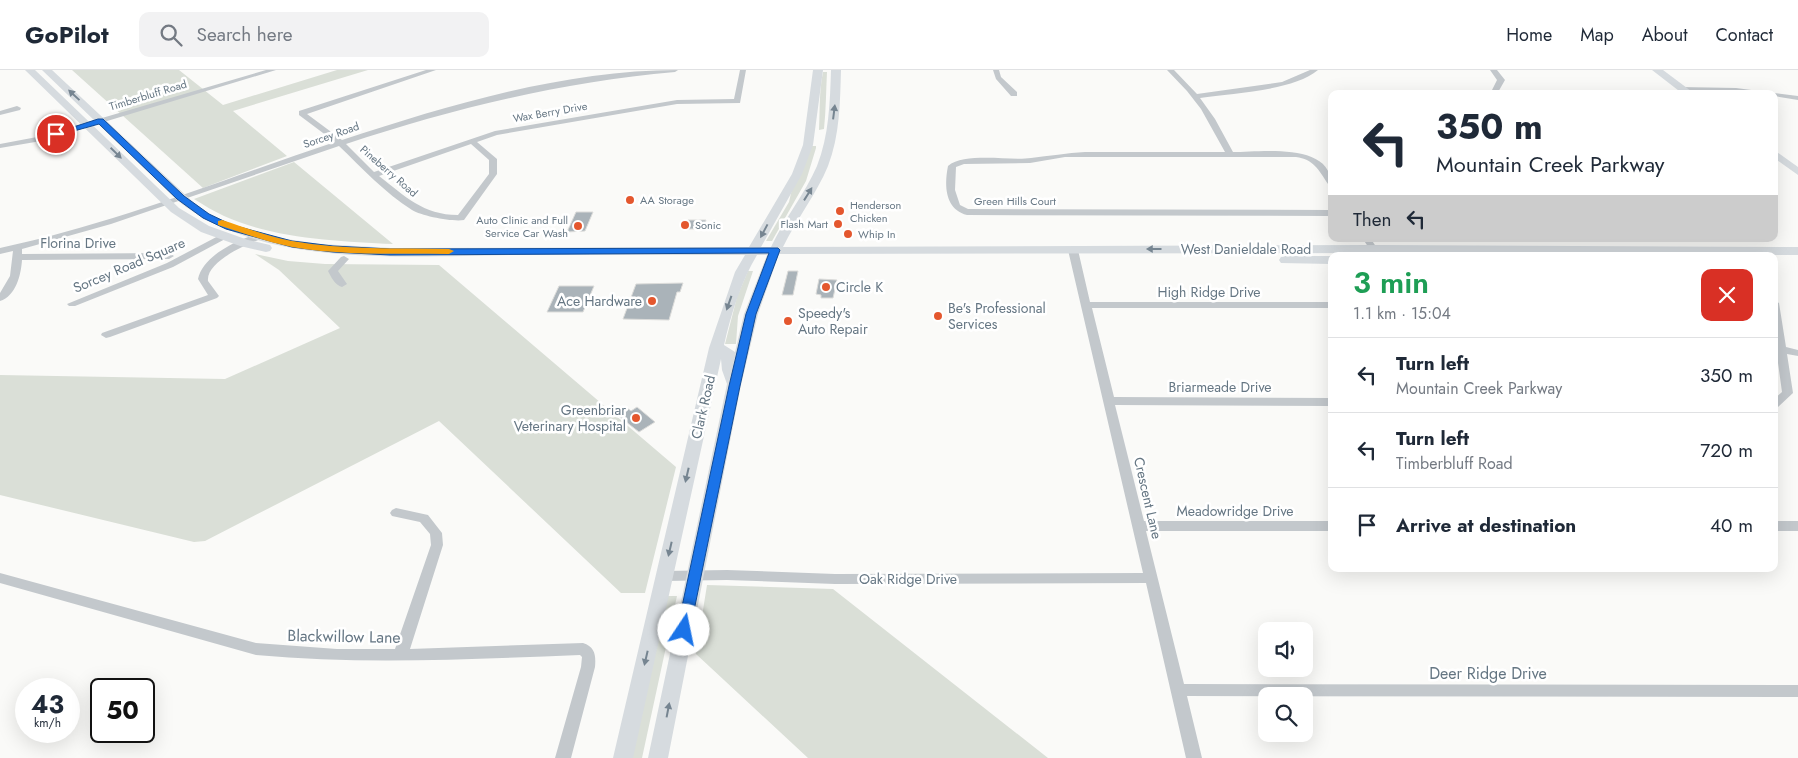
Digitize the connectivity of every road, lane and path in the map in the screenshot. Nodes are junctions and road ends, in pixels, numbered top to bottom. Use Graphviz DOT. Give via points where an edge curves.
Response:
graph roads {
  1 [pos="30,70"];
  2 [pos="47,70"];
  3 [pos="273,70"];
  4 [pos="433,70"];
  5 [pos="675,70"];
  6 [pos="743,70"];
  7 [pos="818,70"];
  8 [pos="836,70"];
  9 [pos="996,70"];
  10 [pos="1170,70"];
  11 [pos="1315,70"];
  12 [pos="1493,70"];
  13 [pos="1657,70"];
  14 [pos="1495,90"];
  15 [pos="1685,90"];
  16 [pos="1014,94"];
  17 [pos="1778,95"];
  18 [pos="1197,96"];
  19 [pos="1798,98"];
  20 [pos="17,108"];
  21 [pos="0,113"];
  22 [pos="100,121"];
  23 [pos="87,125"];
  24 [pos="810,138"];
  25 [pos="830,138"];
  26 [pos="472,141"];
  27 [pos="341,143"];
  28 [pos="0,146"];
  29 [pos="1230,155"];
  30 [pos="1778,156"];
  31 [pos="1798,172"];
  32 [pos="373,175"];
  33 [pos="1328,178"];
  34 [pos="180,198"];
  35 [pos="166,202"];
  36 [pos="1328,213"];
  37 [pos="224,236"];
  38 [pos="260,236"];
  39 [pos="244,243"];
  40 [pos="1373,248"];
  41 [pos="0,251"];
  42 [pos="1798,251"];
  43 [pos="18,252"];
  44 [pos="1454,252"];
  45 [pos="1764,252"];
  46 [pos="1074,254"];
  47 [pos="516,255"];
  48 [pos="751,255"];
  49 [pos="773,255"];
  50 [pos="169,256"];
  51 [pos="344,259"];
  52 [pos="1328,260"];
  53 [pos="1778,260"];
  54 [pos="1798,260"];
  55 [pos="342,284"];
  56 [pos="0,298"];
  57 [pos="72,304"];
  58 [pos="1086,305"];
  59 [pos="1328,306"];
  60 [pos="1778,326"];
  61 [pos="106,335"];
  62 [pos="716,348"];
  63 [pos="1782,349"];
  64 [pos="1798,353"];
  65 [pos="734,386"];
  66 [pos="1109,401"];
  67 [pos="1778,401"];
  68 [pos="1328,402"];
  69 [pos="698,428"];
  70 [pos="725,428"];
  71 [pos="396,513"];
  72 [pos="1139,526"];
  73 [pos="1328,526"];
  74 [pos="1778,526"];
  75 [pos="1798,526"];
  76 [pos="664,576"];
  77 [pos="694,576"];
  78 [pos="0,578"];
  79 [pos="1151,578"];
  80 [pos="400,654"];
  81 [pos="1178,690"];
  82 [pos="1798,691"];
  83 [pos="1193,756"];
  84 [pos="563,758"];
  85 [pos="623,758"];
  86 [pos="658,758"];
  1 -- 23 [label="main road"];
  22 -- 2 [label="main road, one-way"];
  3 -- 22 [label="street, Timberbluff Road"];
  4 -- 27 [label="street, Pineberry Road" via="302,113"];
  5 -- 27 [label="street, Sorcey Road" via="582,82 488,100"];
  6 -- 26 [label="street, Wax Berry Drive" via="737,101 677,102 495,133"];
  7 -- 24 [label="main road, Clark Road"];
  25 -- 8 [label="main road, one-way"];
  9 -- 16 [label="street" via="998,78"];
  10 -- 18 [label="street"];
  11 -- 18 [label="street" via="1283,84"];
  12 -- 14 [label="street" via="1501,80"];
  13 -- 15 [label="main road"];
  17 -- 19 [label="street"];
  18 -- 29 [label="street"];
  20 -- 21 [label="street"];
  22 -- 23 [label="street, Timberbluff Road"];
  22 -- 34 [label="main road"];
  23 -- 28 [label="street, Timberbluff Road"];
  23 -- 35 [label="main road, one-way"];
  24 -- 25 [label="main road"];
  24 -- 48 [label="main road, Clark Road, one-way" via="797,174"];
  49 -- 25 [label="main road, one-way" via="822,167"];
  26 -- 32 [label="street, Wax Berry Drive"];
  26 -- 32 [label="street, Pineberry Road" via="493,159 493,174 461,218 416,209"];
  27 -- 32 [label="street, Pineberry Road"];
  27 -- 34 [label="street, Sorcey Road"];
  29 -- 33 [label="street, Green Hills Court" via="1307,156 1317,161"];
  29 -- 36 [label="street, Green Hills Court" via="1074,155 1030,161 962,162 951,168 953,203 957,209 973,212"];
  30 -- 31 [label="main road"];
  34 -- 35 [label="street, Sorcey Road"];
  34 -- 38 [label="main road" via="229,227"];
  35 -- 37 [label="main road" via="188,220"];
  35 -- 43 [label="street, Sorcey Road"];
  37 -- 39 [label="main road"];
  37 -- 57 [label="street, Sorcey Road Square" via="170,265"];
  38 -- 39 [label="street"];
  38 -- 47 [label="main road" via="292,244 361,251"];
  39 -- 51 [label="main road" via="296,254"];
  39 -- 61 [label="street" via="222,256 203,276 203,282 214,296"];
  40 -- 44 [label="main road, West Danieldale Road"];
  40 -- 46 [label="main road, West Danieldale Road, one-way"];
  41 -- 43 [label="street, Sorcey Road"];
  42 -- 45 [label="main road, West Danieldale Road"];
  43 -- 50 [label="street, Florina Drive"];
  43 -- 56 [label="street" via="17,273"];
  46 -- 49 [label="main road, West Danieldale Road"];
  46 -- 52 [label="main road, West Danieldale Road"];
  46 -- 58 [label="street, Crescent Lane"];
  47 -- 48 [label="main road, West Danieldale Road"];
  47 -- 51 [label="main road"];
  48 -- 49 [label="main road, West Danieldale Road"];
  48 -- 62 [label="main road, Clark Road, one-way" via="733,290"];
  49 -- 65 [label="main road" via="754,303"];
  51 -- 55 [label="street" via="333,270"];
  53 -- 54 [label="main road"];
  58 -- 59 [label="street, High Ridge Drive"];
  58 -- 66 [label="street, Crescent Lane"];
  60 -- 63 [label="street"];
  62 -- 65 [label="main road" via="728,352"];
  62 -- 69 [label="main road, Clark Road"];
  63 -- 64 [label="street"];
  63 -- 67 [label="street" via="1788,393"];
  65 -- 70 [label="main road"];
  66 -- 68 [label="street, Briarmeade Drive"];
  66 -- 72 [label="street, Crescent Lane"];
  69 -- 70 [label="main road"];
  69 -- 76 [label="main road, Clark Road, one-way"];
  70 -- 77 [label="main road"];
  71 -- 80 [label="street" via="424,518 436,533 437,546"];
  72 -- 73 [label="street, Meadowridge Drive"];
  72 -- 79 [label="street, Crescent Lane"];
  74 -- 75 [label="street"];
  76 -- 77 [label="street, Oak Ridge Drive"];
  76 -- 85 [label="main road, Clark Road, one-way"];
  77 -- 79 [label="street, Oak Ridge Drive"];
  86 -- 77 [label="main road, one-way"];
  78 -- 80 [label="street, Blackwillow Lane" via="256,650 299,654"];
  79 -- 81 [label="street, Crescent Lane"];
  80 -- 84 [label="street, Blackwillow Lane" via="582,649 589,655 588,667"];
  81 -- 82 [label="street, Deer Ridge Drive"];
  81 -- 83 [label="street, Crescent Lane"];
}
